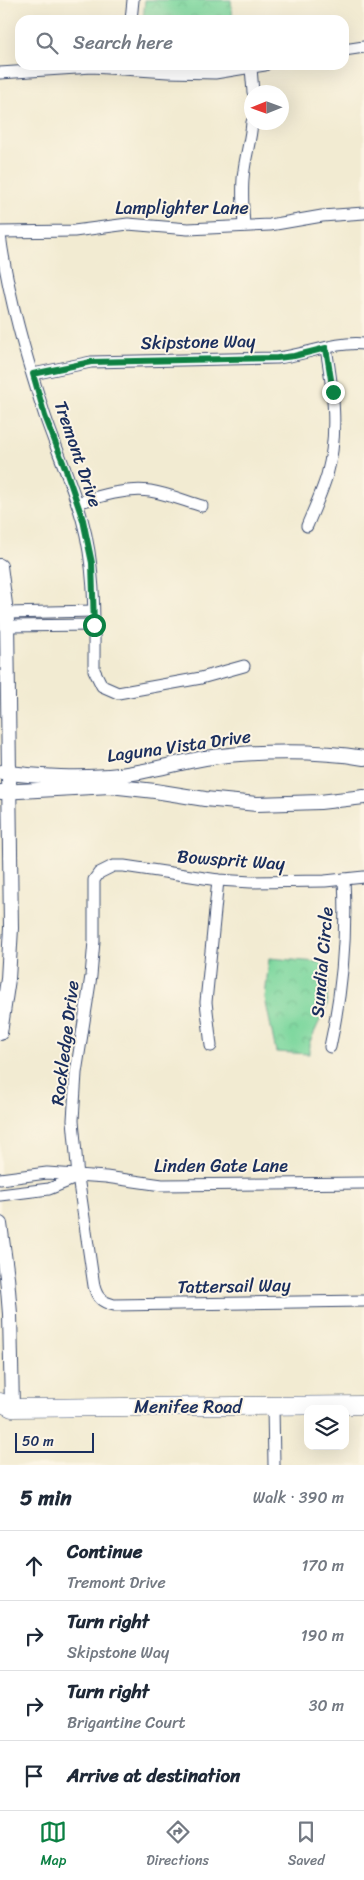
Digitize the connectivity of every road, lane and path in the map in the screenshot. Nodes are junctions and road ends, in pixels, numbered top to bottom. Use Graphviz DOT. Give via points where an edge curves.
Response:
graph roads {
  1 [pos="133,0"];
  2 [pos="132,15"];
  3 [pos="364,47"];
  4 [pos="349,49"];
  5 [pos="46,70"];
  6 [pos="152,70"];
  7 [pos="237,70"];
  8 [pos="251,70"];
  9 [pos="0,73"];
  10 [pos="252,85"];
  11 [pos="251,130"];
  12 [pos="364,214"];
  13 [pos="244,226"];
  14 [pos="0,234"];
  15 [pos="364,344"];
  16 [pos="326,348"];
  17 [pos="33,374"];
  18 [pos="77,503"];
  19 [pos="202,506"];
  20 [pos="308,526"];
  21 [pos="0,566"];
  22 [pos="93,611"];
  23 [pos="52,612"];
  24 [pos="7,620"];
  25 [pos="94,625"];
  26 [pos="53,626"];
  27 [pos="244,666"];
  28 [pos="364,758"];
  29 [pos="5,772"];
  30 [pos="5,791"];
  31 [pos="364,797"];
  32 [pos="99,872"];
  33 [pos="364,877"];
  34 [pos="218,880"];
  35 [pos="344,880"];
  36 [pos="0,1033"];
  37 [pos="211,1046"];
  38 [pos="330,1047"];
  39 [pos="36,1175"];
  40 [pos="78,1177"];
  41 [pos="0,1179"];
  42 [pos="364,1183"];
  43 [pos="39,1190"];
  44 [pos="0,1196"];
  45 [pos="0,1224"];
  46 [pos="364,1301"];
  47 [pos="105,1303"];
  48 [pos="364,1405"];
  49 [pos="273,1406"];
  50 [pos="4,1409"];
  51 [pos="274,1465"];
  1 -- 2 [label="street"];
  3 -- 4 [label="street"];
  5 -- 9 [label="street"];
  6 -- 7 [label="street" via="215,73"];
  8 -- 10 [label="street"];
  11 -- 13 [label="street" via="242,187"];
  12 -- 13 [label="street, Lamplighter Lane"];
  13 -- 14 [label="street, Lamplighter Lane" via="188,228 128,224 74,231"];
  14 -- 17 [label="street, Tremont Drive" via="9,289"];
  15 -- 16 [label="street, Skipstone Way"];
  16 -- 17 [label="street, Skipstone Way" via="277,358 91,362"];
  16 -- 20 [label="street" via="333,392 332,452"];
  17 -- 18 [label="street, Tremont Drive"];
  18 -- 19 [label="street" via="105,494 149,491"];
  18 -- 22 [label="street, Tremont Drive" via="92,563"];
  21 -- 24 [label="street"];
  22 -- 23 [label="street"];
  22 -- 25 [label="street, Tremont Drive"];
  23 -- 24 [label="street"];
  23 -- 26 [label="street"];
  24 -- 26 [label="street"];
  24 -- 29 [label="street"];
  25 -- 26 [label="street"];
  25 -- 27 [label="street, Tremont Drive" via="94,670 102,686 118,693 201,678"];
  28 -- 29 [label="street, Laguna Vista Drive" via="327,754 255,754 204,758 117,775 31,776"];
  29 -- 30 [label="street"];
  30 -- 31 [label="street, Laguna Vista Drive" via="110,786 257,804"];
  30 -- 36 [label="street" via="11,928"];
  32 -- 34 [label="street, Bowsprit Way" via="113,866 124,866"];
  32 -- 40 [label="street, Rockledge Drive" via="94,880 91,976 74,1098"];
  33 -- 35 [label="street, Bowsprit Way"];
  34 -- 35 [label="street, Bowsprit Way"];
  34 -- 37 [label="street" via="206,1002"];
  35 -- 38 [label="street, Sundial Circle" via="346,926 339,1008"];
  39 -- 40 [label="street, Linden Gate Lane" via="47,1173"];
  39 -- 41 [label="street, Linden Gate Lane"];
  39 -- 43 [label="street"];
  40 -- 42 [label="street, Linden Gate Lane" via="162,1185"];
  40 -- 43 [label="street, Linden Gate Lane"];
  40 -- 47 [label="street, Rockledge Drive" via="94,1286 97,1296"];
  43 -- 44 [label="street, Linden Gate Lane"];
  45 -- 50 [label="street" via="10,1314"];
  46 -- 47 [label="street, Tattersail Way" via="114,1306"];
  48 -- 49 [label="main road, Menifee Road"];
  49 -- 50 [label="main road, Menifee Road"];
  49 -- 51 [label="street"];
}
